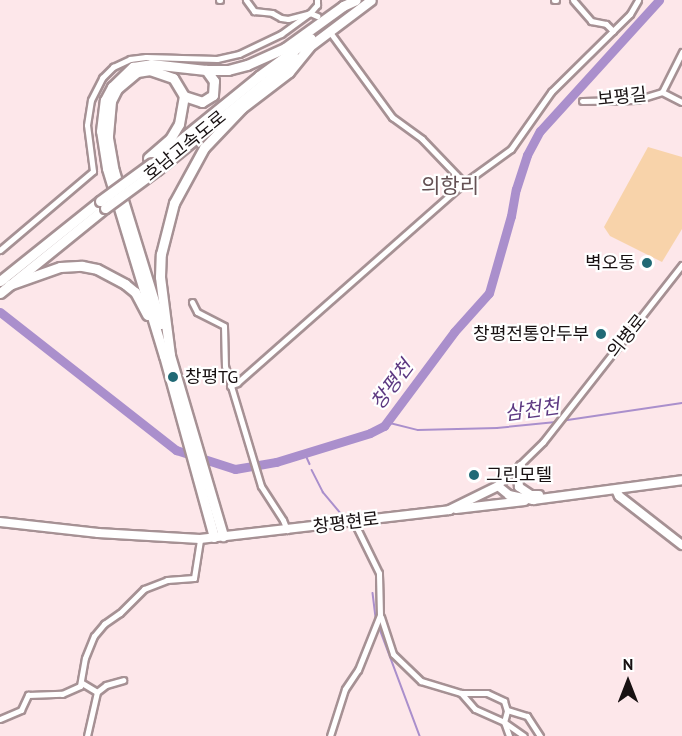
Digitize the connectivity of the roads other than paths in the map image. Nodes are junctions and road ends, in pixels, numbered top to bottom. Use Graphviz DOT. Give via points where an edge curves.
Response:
graph roads {
  1 [pos="246,0"];
  2 [pos="317,0"];
  3 [pos="356,0"];
  4 [pos="360,0"];
  5 [pos="370,0"];
  6 [pos="573,0"];
  7 [pos="638,0"];
  8 [pos="310,13"];
  9 [pos="317,16"];
  10 [pos="613,31"];
  11 [pos="332,35"];
  12 [pos="309,47"];
  13 [pos="682,52"];
  14 [pos="206,70"];
  15 [pos="662,92"];
  16 [pos="184,96"];
  17 [pos="582,101"];
  18 [pos="682,102"];
  19 [pos="152,164"];
  20 [pos="464,183"];
  21 [pos="102,205"];
  22 [pos="0,250"];
  23 [pos="682,265"];
  24 [pos="4,282"];
  25 [pos="0,293"];
  26 [pos="192,302"];
  27 [pos="167,355"];
  28 [pos="230,386"];
  29 [pos="521,466"];
  30 [pos="682,480"];
  31 [pos="498,486"];
  32 [pos="616,490"];
  33 [pos="573,496"];
  34 [pos="533,500"];
  35 [pos="449,510"];
  36 [pos="0,522"];
  37 [pos="354,522"];
  38 [pos="286,530"];
  39 [pos="219,536"];
  40 [pos="200,539"];
  41 [pos="682,545"];
  42 [pos="380,615"];
  43 [pos="123,680"];
  44 [pos="82,682"];
  45 [pos="97,692"];
  46 [pos="461,693"];
  47 [pos="507,710"];
  48 [pos="0,719"];
  49 [pos="504,722"];
  50 [pos="88,735"];
  51 [pos="330,736"];
  52 [pos="509,736"];
  53 [pos="524,736"];
  54 [pos="540,736"];
  1 -- 8 [label="street" via="254,11 281,18"];
  2 -- 8 [label="street"];
  3 -- 14 [label="highway" via="267,56 228,70"];
  4 -- 19 [label="highway, 호남고속도로"];
  5 -- 12 [label="highway, 호남고속도로"];
  6 -- 10 [label="street" via="591,21 606,24"];
  7 -- 10 [label="street"];
  8 -- 9 [label="street"];
  8 -- 22 [label="street" via="264,45 239,54 217,59 146,57 113,67 102,78 91,100 87,125 93,171"];
  10 -- 20 [label="street" via="551,92 511,149"];
  11 -- 20 [label="street" via="392,117 422,139"];
  12 -- 19 [label="highway, 호남고속도로"];
  12 -- 27 [label="highway" via="289,72 242,108 204,148 174,203 161,254"];
  13 -- 15 [label="street, 보평길"];
  14 -- 16 [label="highway" via="214,81 213,95 196,102"];
  14 -- 27 [label="highway" via="151,64 133,67 112,87 102,112 106,168"];
  15 -- 17 [label="street, 보평길" via="636,100"];
  15 -- 18 [label="street, 보평길"];
  16 -- 19 [label="highway" via="179,124"];
  16 -- 27 [label="highway" via="173,78 163,72 138,72 117,89 111,101 108,127 114,171 136,234"];
  19 -- 21 [label="highway, 호남고속도로, bridge"];
  19 -- 21 [label="highway, bridge"];
  20 -- 28 [label="street"];
  21 -- 24 [label="highway, 호남고속도로"];
  23 -- 29 [label="street, 의병로"];
  24 -- 25 [label="highway, 호남고속도로"];
  24 -- 27 [label="highway" via="60,267 82,266 111,275 139,299"];
  26 -- 28 [label="street" via="197,312 224,326"];
  27 -- 39 [label="highway" via="178,409"];
  27 -- 39 [label="highway" via="191,421"];
  28 -- 38 [label="street" via="260,482"];
  29 -- 31 [label="street"];
  29 -- 33 [label="main road" via="519,487 525,492"];
  30 -- 32 [label="main road"];
  31 -- 34 [label="main road" via="509,495"];
  31 -- 35 [label="main road, 창평현로"];
  32 -- 33 [label="main road"];
  32 -- 41 [label="main road"];
  33 -- 34 [label="main road"];
  34 -- 35 [label="main road"];
  35 -- 37 [label="main road, 창평현로"];
  36 -- 40 [label="main road, 창평현로"];
  37 -- 38 [label="main road, 창평현로"];
  37 -- 42 [label="street" via="379,573"];
  38 -- 39 [label="main road, 창평현로"];
  39 -- 40 [label="main road, 창평현로"];
  40 -- 44 [label="street" via="194,578 167,580 144,589 104,624 85,658"];
  42 -- 46 [label="street" via="393,654 421,681"];
  42 -- 51 [label="street" via="358,670 345,689"];
  43 -- 45 [label="street"];
  44 -- 45 [label="street"];
  44 -- 48 [label="street" via="71,692 28,695 21,710"];
  45 -- 50 [label="street"];
  46 -- 47 [label="street" via="496,696 504,701"];
  46 -- 49 [label="street" via="475,710"];
  47 -- 49 [label="street"];
  47 -- 54 [label="street" via="527,716"];
  49 -- 52 [label="street"];
  49 -- 53 [label="street"];
}
